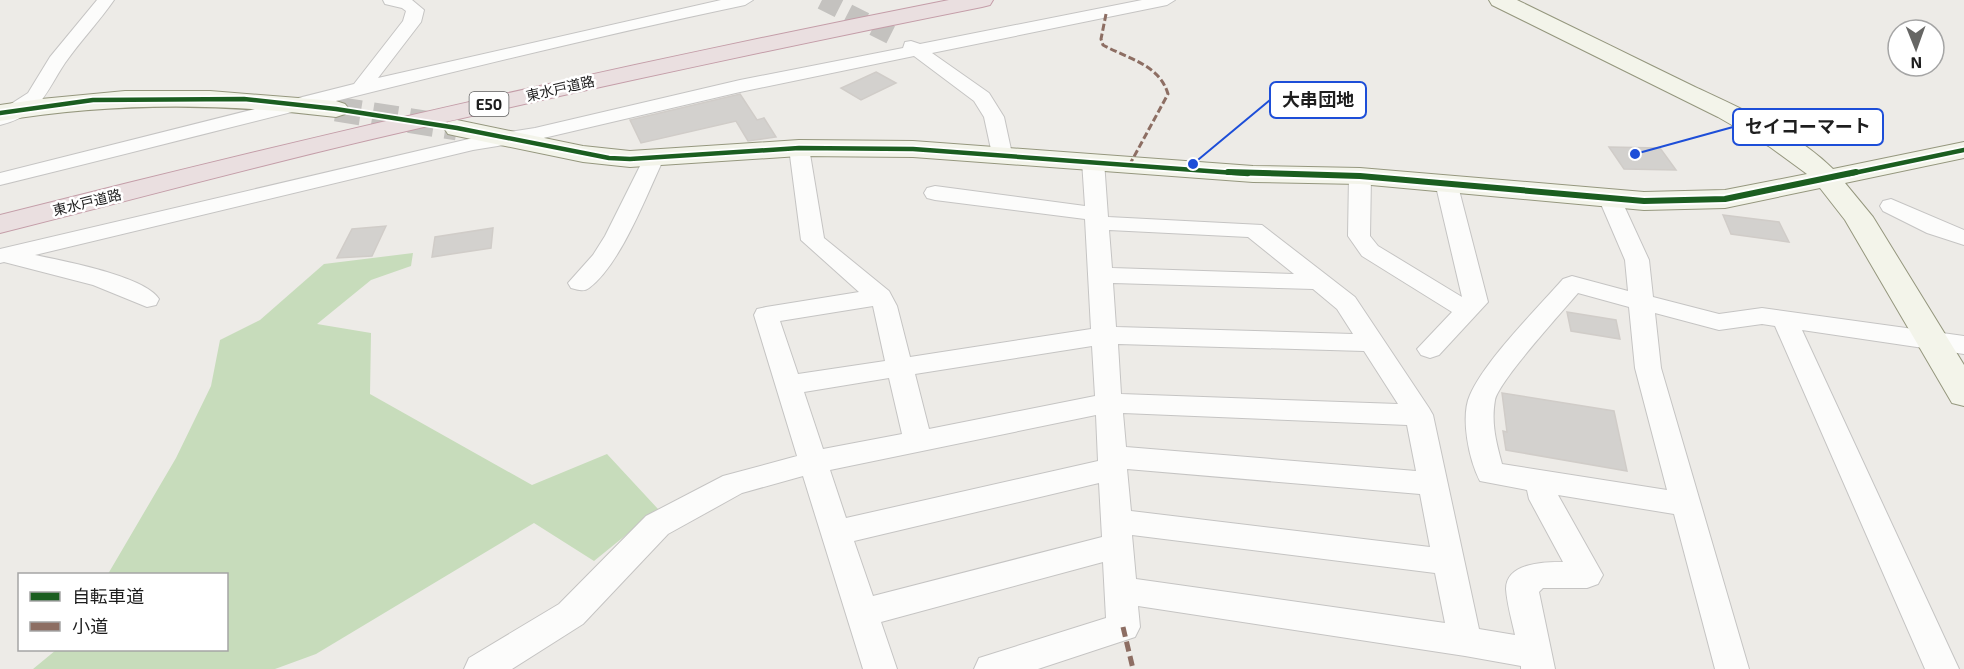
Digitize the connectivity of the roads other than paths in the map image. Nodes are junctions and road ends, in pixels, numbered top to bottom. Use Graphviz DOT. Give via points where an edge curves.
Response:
graph roads {
  1 [pos="106,0"];
  2 [pos="391,0"];
  3 [pos="745,0"];
  4 [pos="919,0"];
  5 [pos="982,0"];
  6 [pos="1167,0"];
  7 [pos="1500,0"];
  8 [pos="895,37"];
  9 [pos="919,50"];
  10 [pos="362,86"];
  11 [pos="298,104"];
  12 [pos="336,109"];
  13 [pos="7,114"];
  14 [pos="457,129"];
  15 [pos="507,138"];
  16 [pos="798,148"];
  17 [pos="1964,150"];
  18 [pos="1002,154"];
  19 [pos="654,158"];
  20 [pos="1093,161"];
  21 [pos="1360,176"];
  22 [pos="1827,178"];
  23 [pos="0,179"];
  24 [pos="1446,183"];
  25 [pos="935,194"];
  26 [pos="1609,197"];
  27 [pos="1891,206"];
  28 [pos="0,208"];
  29 [pos="1097,218"];
  30 [pos="0,224"];
  31 [pos="1964,238"];
  32 [pos="2,256"];
  33 [pos="1101,275"];
  34 [pos="1321,282"];
  35 [pos="580,283"];
  36 [pos="880,297"];
  37 [pos="147,299"];
  38 [pos="1641,302"];
  39 [pos="1468,311"];
  40 [pos="1784,319"];
  41 [pos="1105,335"];
  42 [pos="1933,340"];
  43 [pos="1373,343"];
  44 [pos="1964,345"];
  45 [pos="1430,349"];
  46 [pos="900,367"];
  47 [pos="788,385"];
  48 [pos="1964,394"];
  49 [pos="1109,403"];
  50 [pos="1419,415"];
  51 [pos="918,441"];
  52 [pos="814,462"];
  53 [pos="1113,463"];
  54 [pos="1539,482"];
  55 [pos="1433,484"];
  56 [pos="1684,504"];
  57 [pos="836,533"];
  58 [pos="1118,533"];
  59 [pos="1448,562"];
  60 [pos="1121,590"];
  61 [pos="862,613"];
  62 [pos="1465,641"];
  63 [pos="1536,662"];
  64 [pos="481,669"];
  65 [pos="880,669"];
  66 [pos="991,669"];
  67 [pos="1732,669"];
  68 [pos="1941,669"];
  1 -- 13 [label="street" via="57,61 36,97"];
  2 -- 10 [label="street" via="415,10 412,22"];
  3 -- 10 [label="street"];
  4 -- 28 [label="highway, 東水戸道路 / E50" via="519,83"];
  5 -- 30 [label="highway, 東水戸道路 / E50" via="525,96"];
  6 -- 9 [label="street"];
  7 -- 22 [label="street" via="1727,112 1811,162"];
  8 -- 9 [label="street"];
  9 -- 15 [label="street"];
  9 -- 18 [label="street" via="982,97 994,117"];
  10 -- 11 [label="street"];
  11 -- 12 [label="street"];
  11 -- 13 [label="street" via="244,99 126,98"];
  11 -- 23 [label="street"];
  14 -- 15 [label="street"];
  15 -- 19 [label="street" via="609,158"];
  15 -- 32 [label="street" via="361,169"];
  16 -- 18 [label="street" via="872,147"];
  16 -- 19 [label="street"];
  16 -- 36 [label="street" via="813,240"];
  17 -- 22 [label="street"];
  18 -- 20 [label="street"];
  19 -- 35 [label="street" via="616,236"];
  20 -- 21 [label="street" via="1253,174"];
  20 -- 29 [label="street"];
  21 -- 24 [label="street"];
  21 -- 39 [label="street" via="1359,236 1370,251"];
  22 -- 26 [label="street" via="1725,199 1666,201"];
  22 -- 42 [label="street" via="1858,217"];
  24 -- 26 [label="street"];
  24 -- 39 [label="street" via="1476,302"];
  25 -- 29 [label="street"];
  26 -- 38 [label="street" via="1636,260"];
  27 -- 31 [label="street"];
  29 -- 33 [label="street"];
  29 -- 34 [label="street" via="1254,230"];
  32 -- 37 [label="street" via="112,283"];
  33 -- 34 [label="street"];
  33 -- 41 [label="street"];
  34 -- 43 [label="street" via="1346,303"];
  36 -- 46 [label="street"];
  36 -- 47 [label="street" via="766,315"];
  38 -- 40 [label="street" via="1719,322 1762,316"];
  38 -- 54 [label="street" via="1572,284 1498,372 1482,397 1479,430 1490,473"];
  38 -- 56 [label="street" via="1648,368"];
  39 -- 45 [label="street"];
  40 -- 42 [label="street"];
  40 -- 68 [label="street"];
  41 -- 43 [label="street"];
  41 -- 46 [label="street"];
  41 -- 49 [label="street"];
  42 -- 44 [label="street"];
  42 -- 48 [label="street"];
  43 -- 50 [label="street"];
  46 -- 47 [label="street"];
  46 -- 51 [label="street"];
  47 -- 52 [label="street"];
  49 -- 50 [label="street"];
  49 -- 51 [label="street"];
  49 -- 53 [label="street"];
  50 -- 55 [label="street"];
  51 -- 52 [label="street"];
  52 -- 57 [label="street"];
  52 -- 64 [label="street" via="733,483 657,525 571,614"];
  53 -- 55 [label="street"];
  53 -- 57 [label="street"];
  53 -- 58 [label="street"];
  54 -- 56 [label="street"];
  54 -- 63 [label="street" via="1544,499 1587,575 1536,575 1522,586"];
  55 -- 59 [label="street"];
  56 -- 67 [label="street"];
  57 -- 61 [label="street"];
  58 -- 59 [label="street"];
  58 -- 60 [label="street"];
  58 -- 61 [label="street"];
  59 -- 62 [label="street"];
  60 -- 62 [label="street"];
  60 -- 66 [label="street" via="1123,627"];
  61 -- 65 [label="street"];
  62 -- 63 [label="street"];
}
